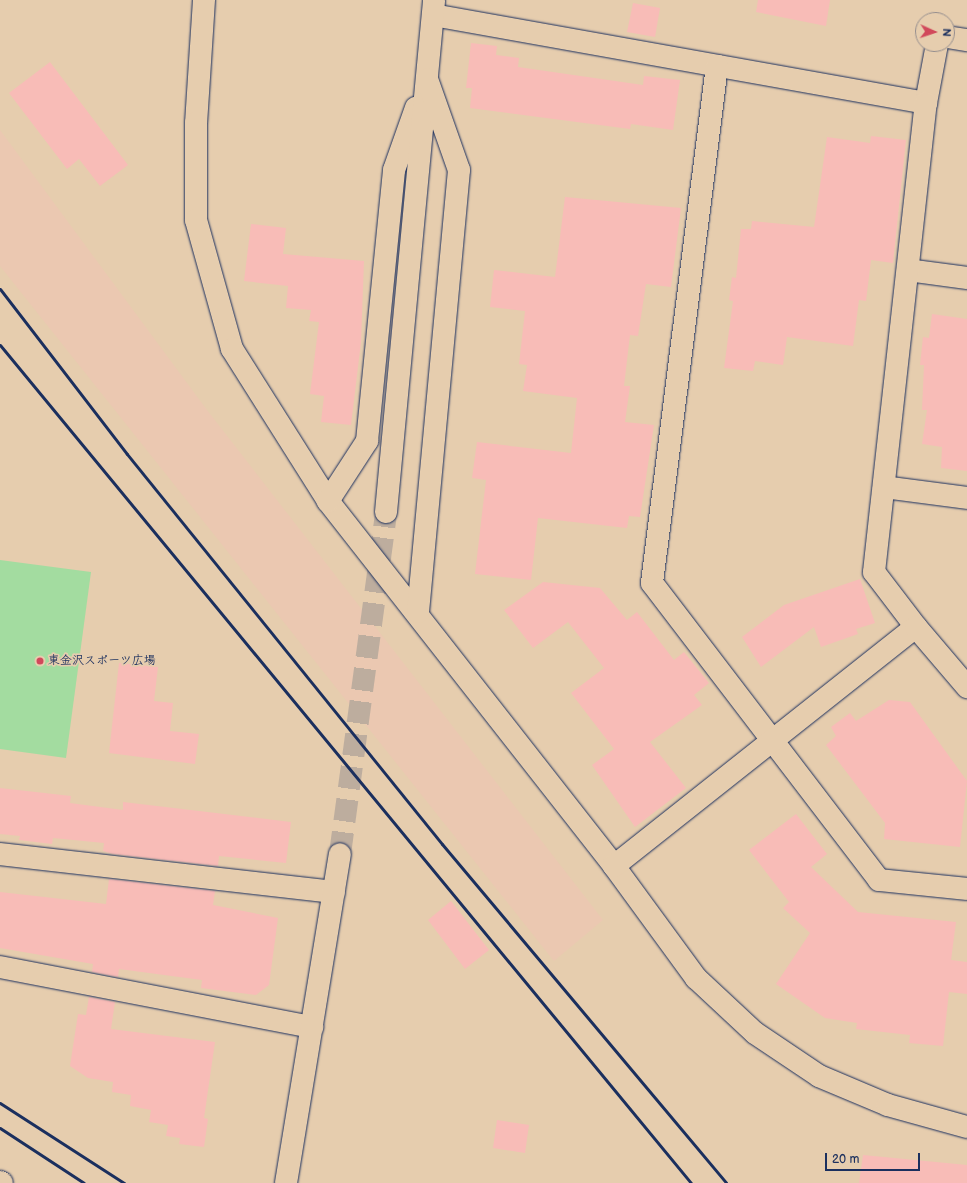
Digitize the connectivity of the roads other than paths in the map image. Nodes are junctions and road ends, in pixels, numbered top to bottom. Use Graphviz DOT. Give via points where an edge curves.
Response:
graph roads {
  1 [pos="204,0"];
  2 [pos="433,7"];
  3 [pos="955,38"];
  4 [pos="967,40"];
  5 [pos="936,52"];
  6 [pos="717,66"];
  7 [pos="427,79"];
  8 [pos="926,103"];
  9 [pos="908,270"];
  10 [pos="967,278"];
  11 [pos="884,487"];
  12 [pos="967,498"];
  13 [pos="328,500"];
  14 [pos="386,512"];
  15 [pos="418,612"];
  16 [pos="916,627"];
  17 [pos="967,687"];
  18 [pos="774,742"];
  19 [pos="0,854"];
  20 [pos="340,854"];
  21 [pos="614,866"];
  22 [pos="967,889"];
  23 [pos="334,892"];
  24 [pos="0,967"];
  25 [pos="312,1027"];
  26 [pos="967,1127"];
  27 [pos="286,1183"];
  1 -- 13 [label="street" via="196,123 196,220 232,349"];
  2 -- 6 [label="street"];
  2 -- 7 [label="street"];
  3 -- 4 [label="street"];
  5 -- 8 [label="street"];
  6 -- 8 [label="street"];
  6 -- 18 [label="street" via="652,583"];
  7 -- 13 [label="street" via="394,170 367,441"];
  7 -- 14 [label="street"];
  7 -- 15 [label="street" via="459,170"];
  8 -- 9 [label="street"];
  9 -- 10 [label="street"];
  9 -- 11 [label="street"];
  11 -- 12 [label="street"];
  11 -- 16 [label="street" via="874,572"];
  13 -- 15 [label="street"];
  15 -- 21 [label="street"];
  16 -- 17 [label="street"];
  16 -- 18 [label="street"];
  18 -- 21 [label="street"];
  18 -- 22 [label="street" via="880,880"];
  19 -- 23 [label="street"];
  20 -- 23 [label="street"];
  21 -- 26 [label="street" via="696,978 755,1033 819,1076 888,1105"];
  23 -- 25 [label="street"];
  24 -- 25 [label="street"];
  25 -- 27 [label="street"];
}
